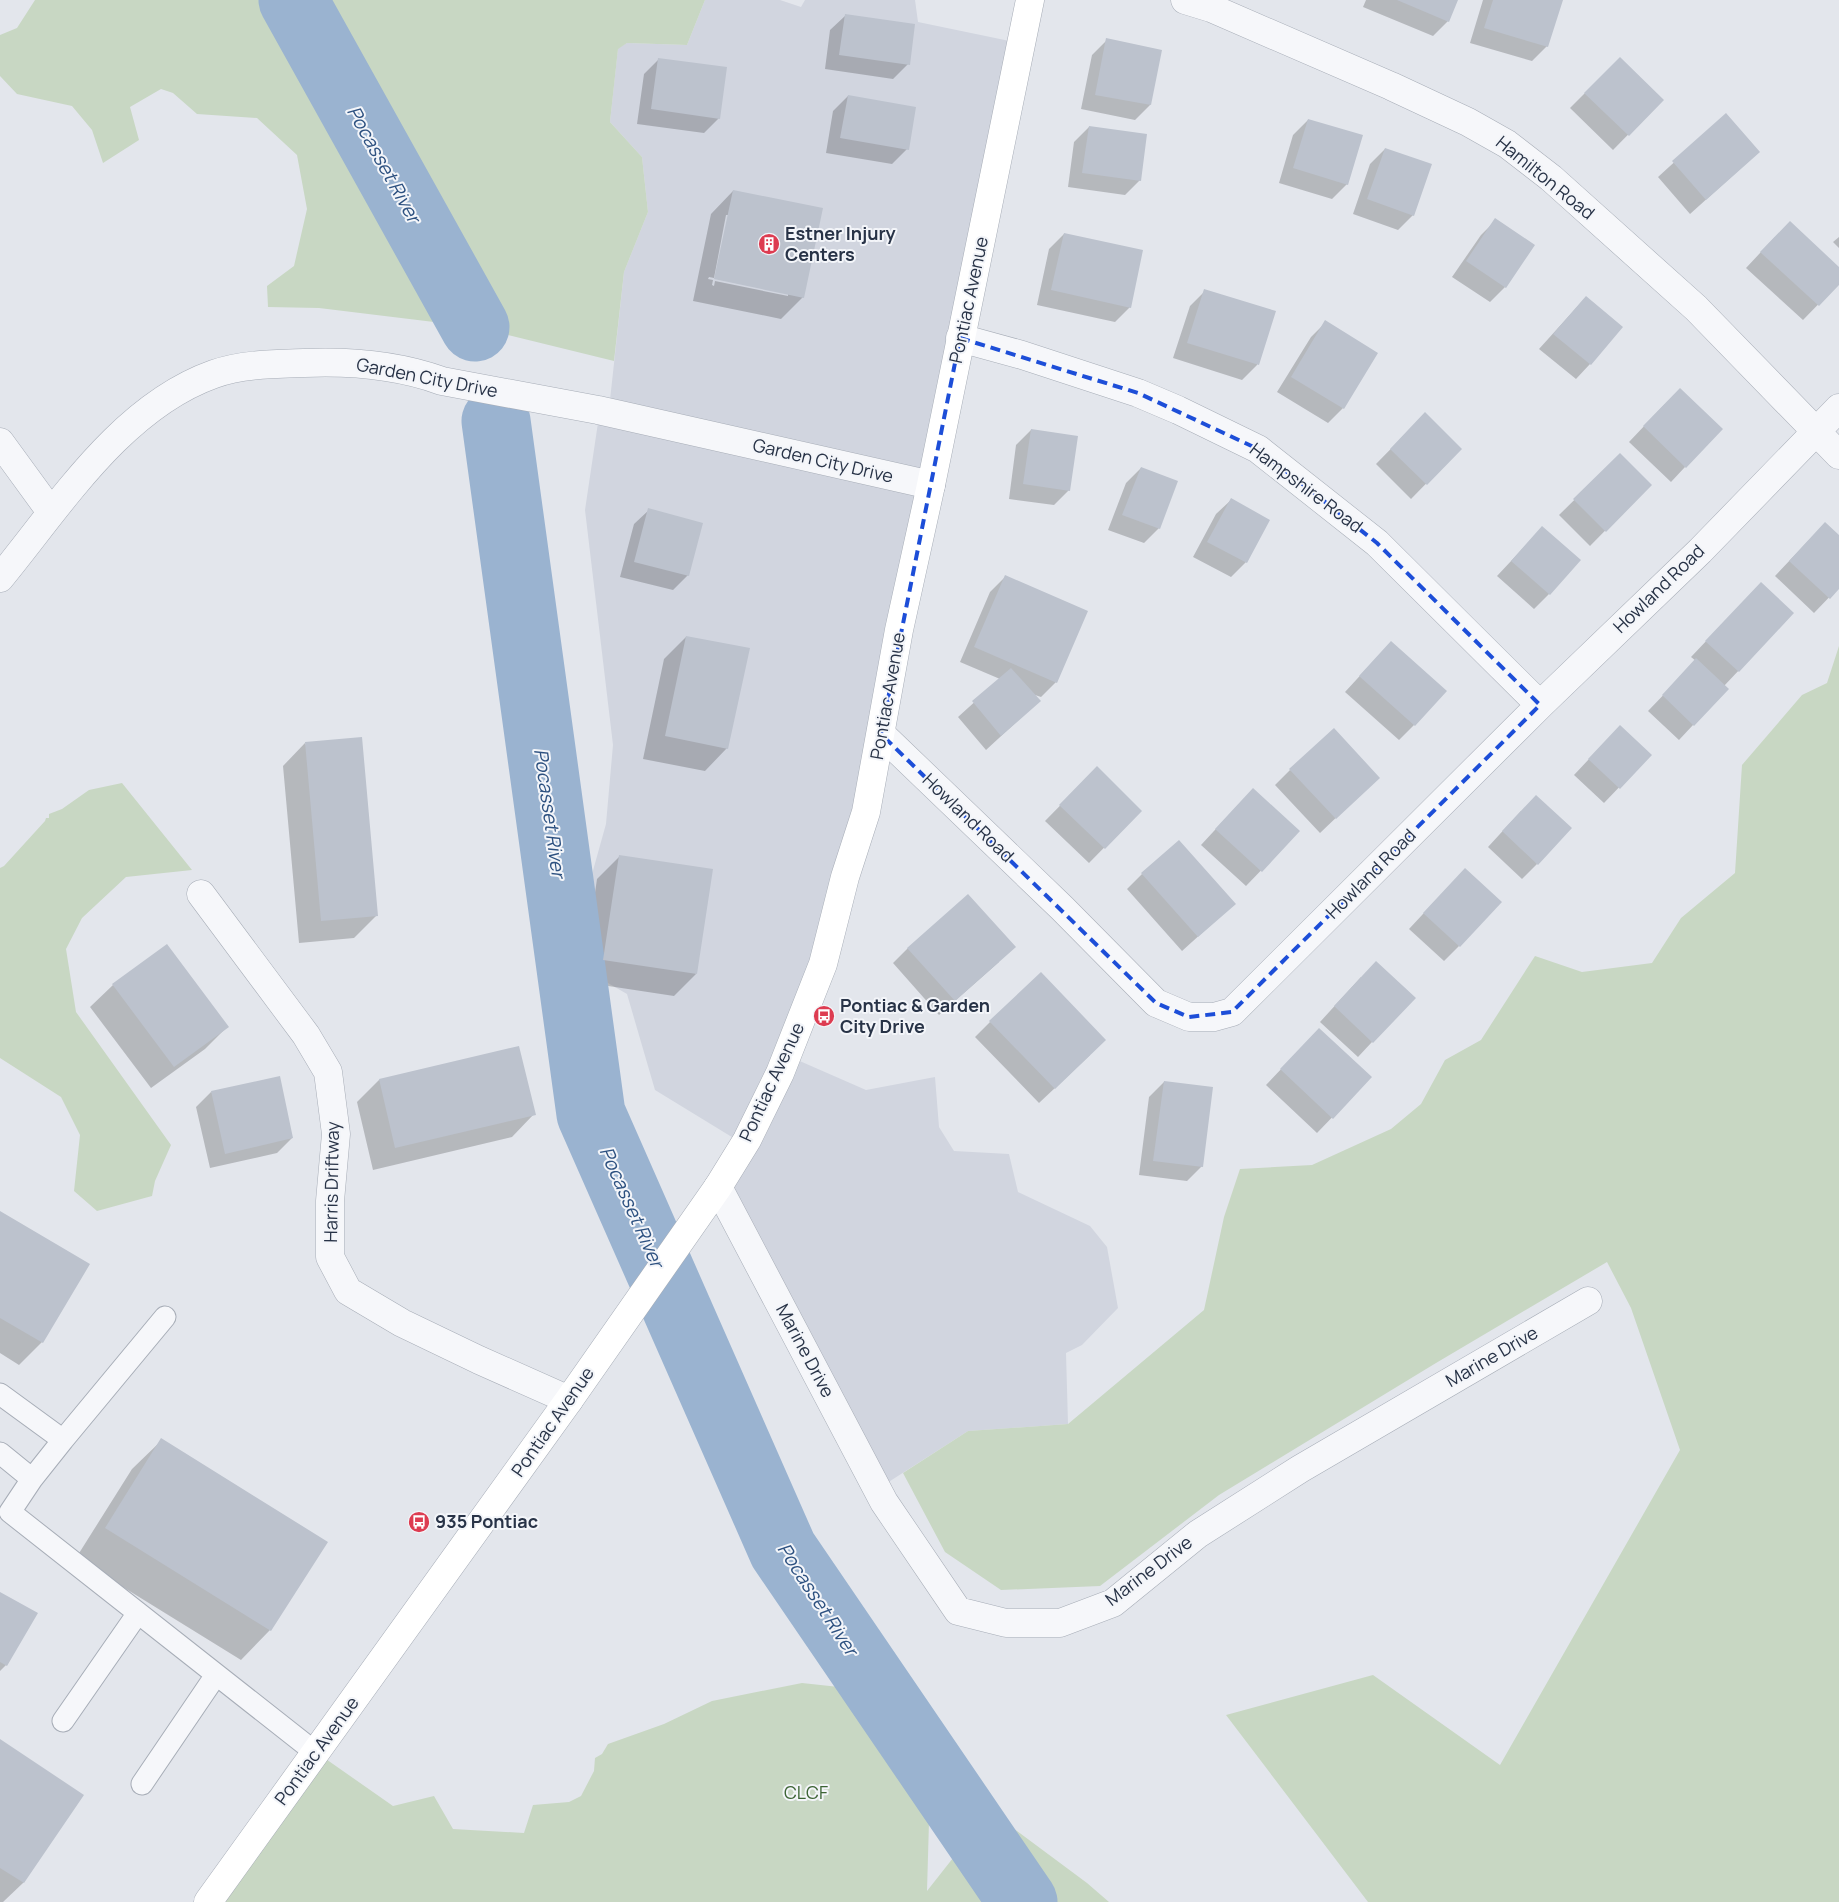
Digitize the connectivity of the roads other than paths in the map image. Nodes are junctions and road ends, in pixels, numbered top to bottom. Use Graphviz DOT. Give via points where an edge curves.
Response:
graph roads {
  1 [pos="1030,0"];
  2 [pos="1185,0"];
  3 [pos="960,338"];
  4 [pos="1839,408"];
  5 [pos="1815,432"];
  6 [pos="0,442"];
  7 [pos="1839,455"];
  8 [pos="931,485"];
  9 [pos="51,512"];
  10 [pos="0,578"];
  11 [pos="1540,705"];
  12 [pos="881,734"];
  13 [pos="201,894"];
  14 [pos="718,1186"];
  15 [pos="1588,1301"];
  16 [pos="165,1316"];
  17 [pos="0,1394"];
  18 [pos="569,1400"];
  19 [pos="63,1440"];
  20 [pos="0,1453"];
  21 [pos="32,1479"];
  22 [pos="138,1613"];
  23 [pos="216,1675"];
  24 [pos="63,1721"];
  25 [pos="316,1753"];
  26 [pos="142,1784"];
  27 [pos="208,1902"];
  1 -- 3 [label="main road, Pontiac Avenue"];
  2 -- 5 [label="street, Hamilton Road" via="1211,8 1392,86 1507,144 1551,178 1696,308"];
  3 -- 8 [label="main road, Pontiac Avenue"];
  3 -- 11 [label="street, Hampshire Road" via="1138,393 1258,448 1377,543"];
  4 -- 5 [label="street, Howland Road"];
  5 -- 7 [label="street, Hamilton Road"];
  5 -- 11 [label="street, Howland Road" via="1700,551"];
  6 -- 9 [label="street"];
  8 -- 9 [label="street, Garden City Drive" via="598,410 370,364 262,364 215,374 168,396 124,430"];
  8 -- 12 [label="main road, Pontiac Avenue" via="899,630"];
  9 -- 10 [label="street, Garden City Drive"];
  11 -- 12 [label="street, Howland Road" via="1232,1012 1214,1017 1189,1017 1156,1003"];
  12 -- 14 [label="main road, Pontiac Avenue" via="866,812 844,877 823,964 780,1073 747,1140"];
  13 -- 18 [label="street, Harris Driftway" via="306,1035 328,1072 336,1134 330,1201 330,1257 348,1290 402,1323"];
  14 -- 15 [label="street, Marine Drive" via="884,1502 958,1611 1006,1623 1060,1623 1113,1603 1198,1534 1292,1474"];
  14 -- 18 [label="main road, Pontiac Avenue"];
  16 -- 19 [label="lane"];
  17 -- 19 [label="lane"];
  18 -- 25 [label="main road, Pontiac Avenue"];
  19 -- 21 [label="lane"];
  20 -- 21 [label="lane"];
  21 -- 22 [label="lane" via="10,1512"];
  22 -- 23 [label="lane"];
  22 -- 24 [label="lane"];
  23 -- 25 [label="lane"];
  23 -- 26 [label="lane"];
  25 -- 27 [label="main road, Pontiac Avenue"];
}
